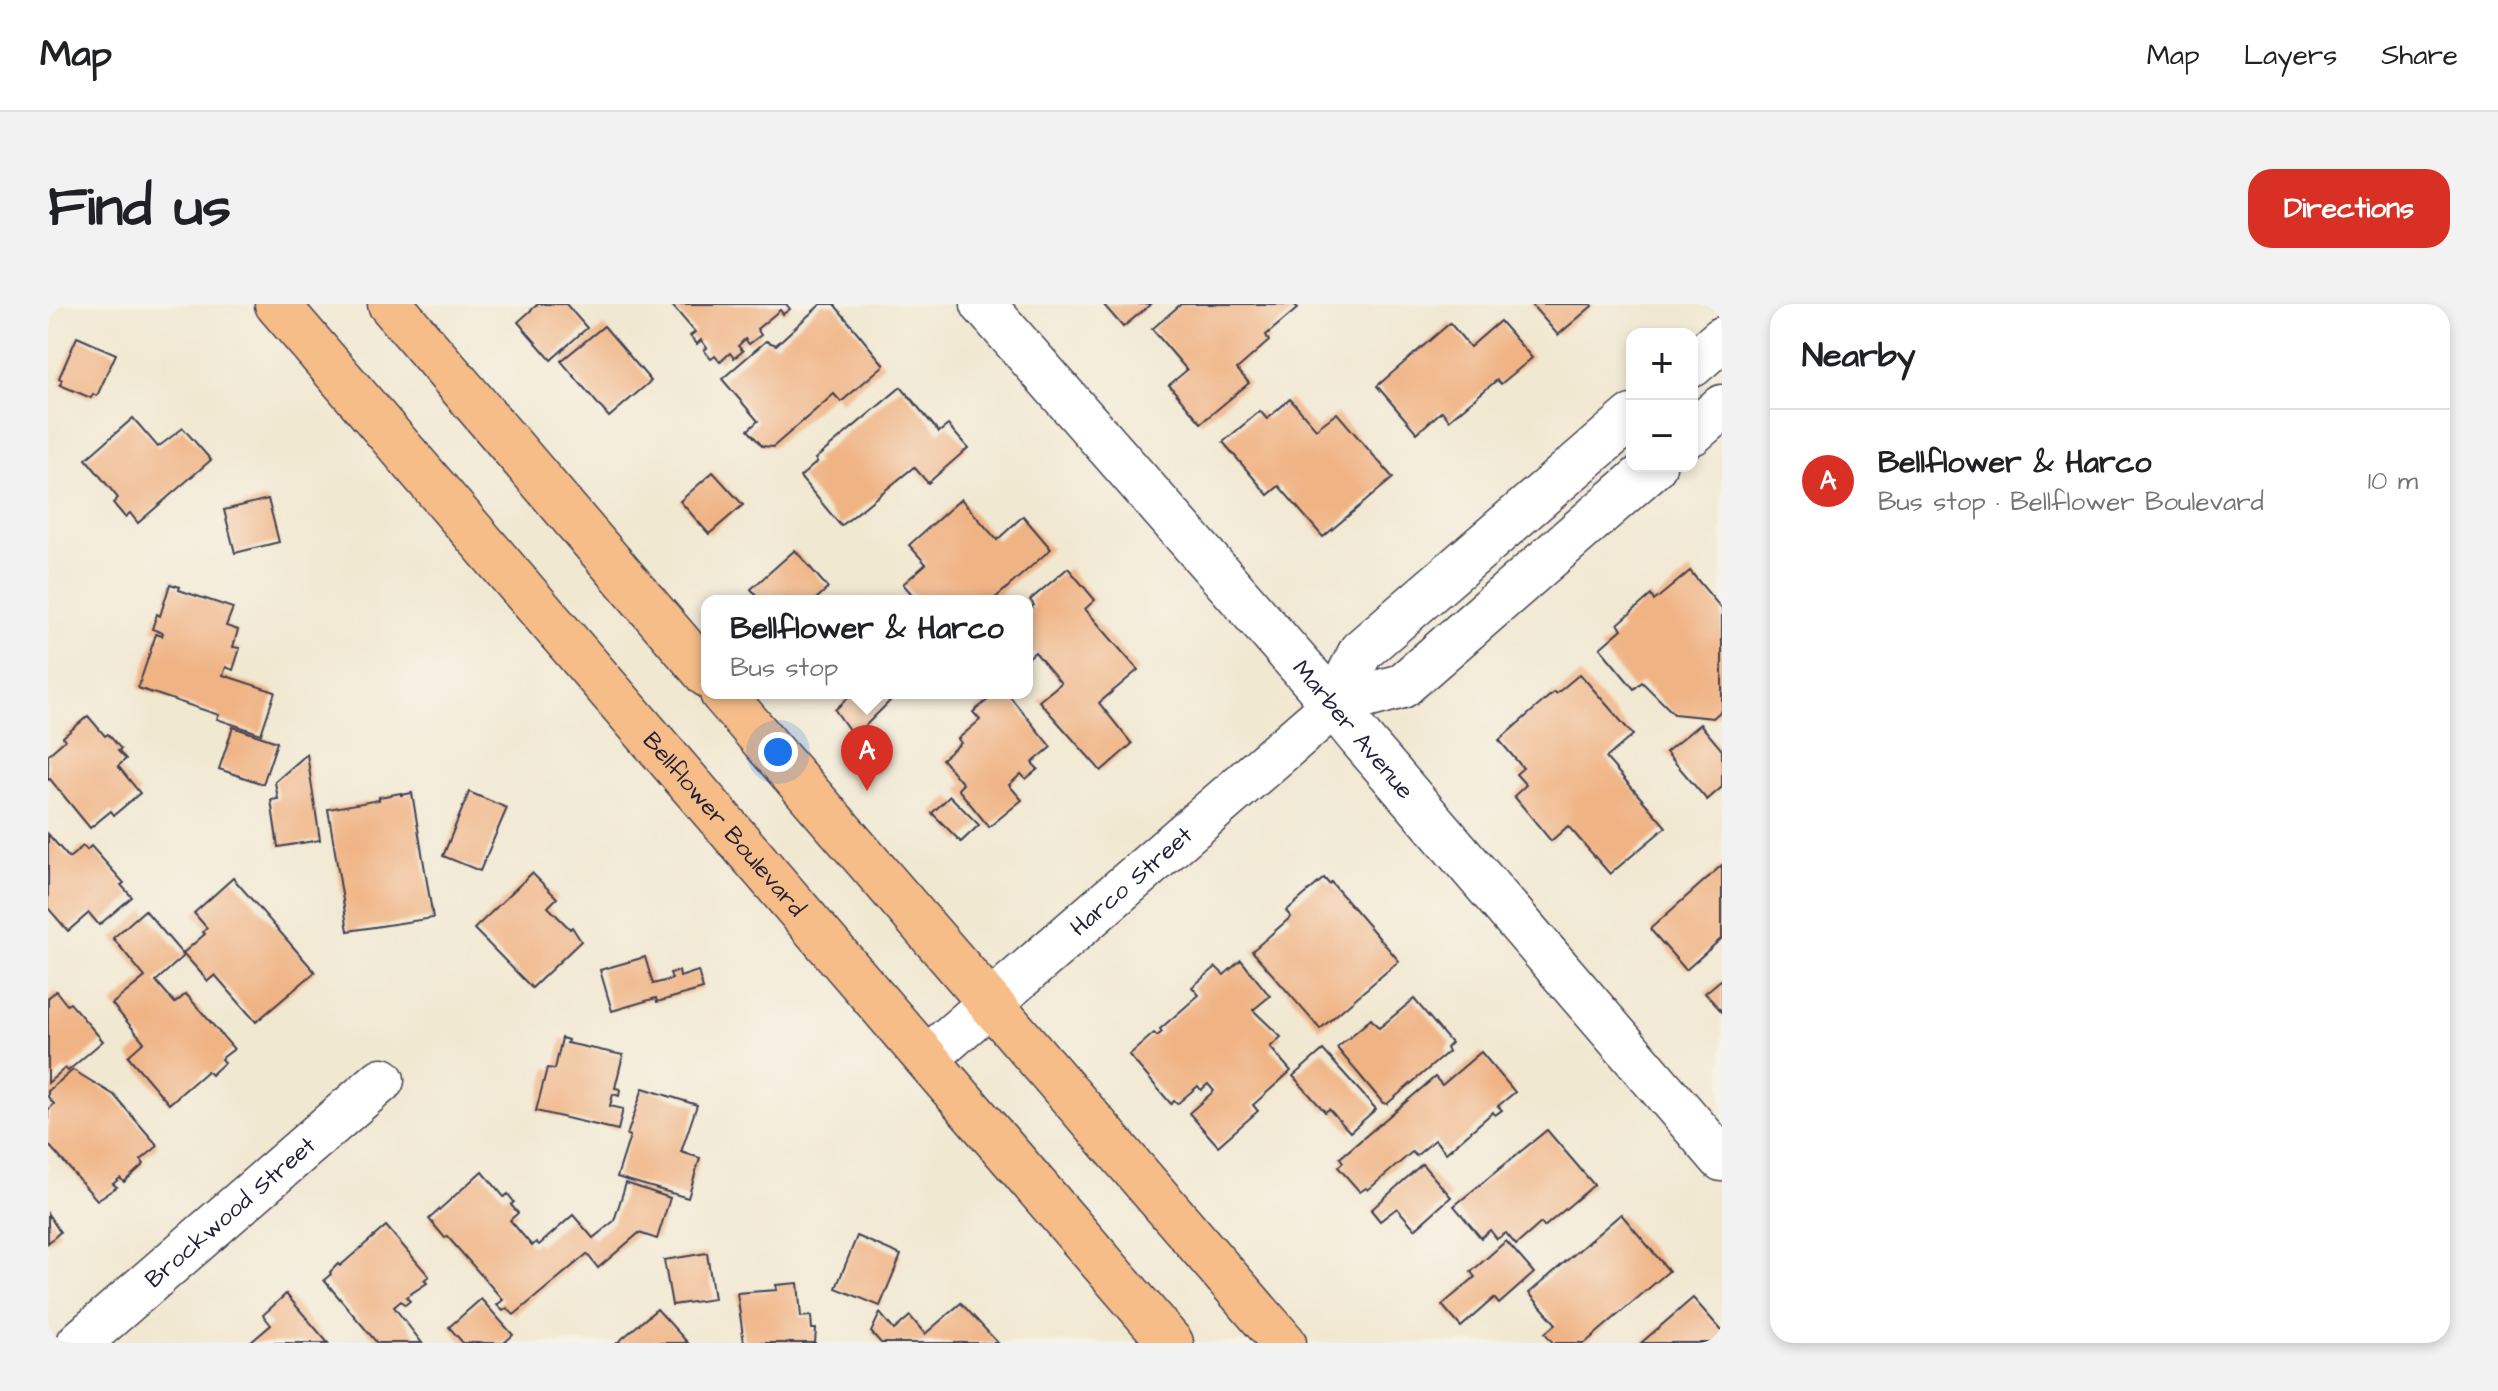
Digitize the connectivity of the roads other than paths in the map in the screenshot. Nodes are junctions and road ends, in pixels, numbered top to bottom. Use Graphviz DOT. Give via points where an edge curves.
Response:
graph roads {
  1 [pos="277,304"];
  2 [pos="390,304"];
  3 [pos="983,304"];
  4 [pos="1722,339"];
  5 [pos="1698,360"];
  6 [pos="1722,407"];
  7 [pos="1626,422"];
  8 [pos="1698,428"];
  9 [pos="1647,472"];
  10 [pos="701,668"];
  11 [pos="727,699"];
  12 [pos="1334,705"];
  13 [pos="989,1005"];
  14 [pos="927,1058"];
  15 [pos="382,1080"];
  16 [pos="1722,1159"];
  17 [pos="79,1343"];
  18 [pos="1171,1343"];
  19 [pos="1284,1343"];
  1 -- 14 [label="main road, Bellflower Boulevard"];
  2 -- 10 [label="main road"];
  3 -- 12 [label="street, Marber Avenue"];
  4 -- 5 [label="street"];
  6 -- 8 [label="street"];
  7 -- 12 [label="street, Harco Street" via="1361,651"];
  9 -- 12 [label="street, Harco Street" via="1402,686"];
  11 -- 13 [label="main road"];
  12 -- 13 [label="street, Harco Street"];
  12 -- 16 [label="street, Marber Avenue"];
  13 -- 14 [label="street, Harco Street"];
  13 -- 19 [label="main road"];
  14 -- 18 [label="main road, Bellflower Boulevard"];
  15 -- 17 [label="street, Brockwood Street"];
}
